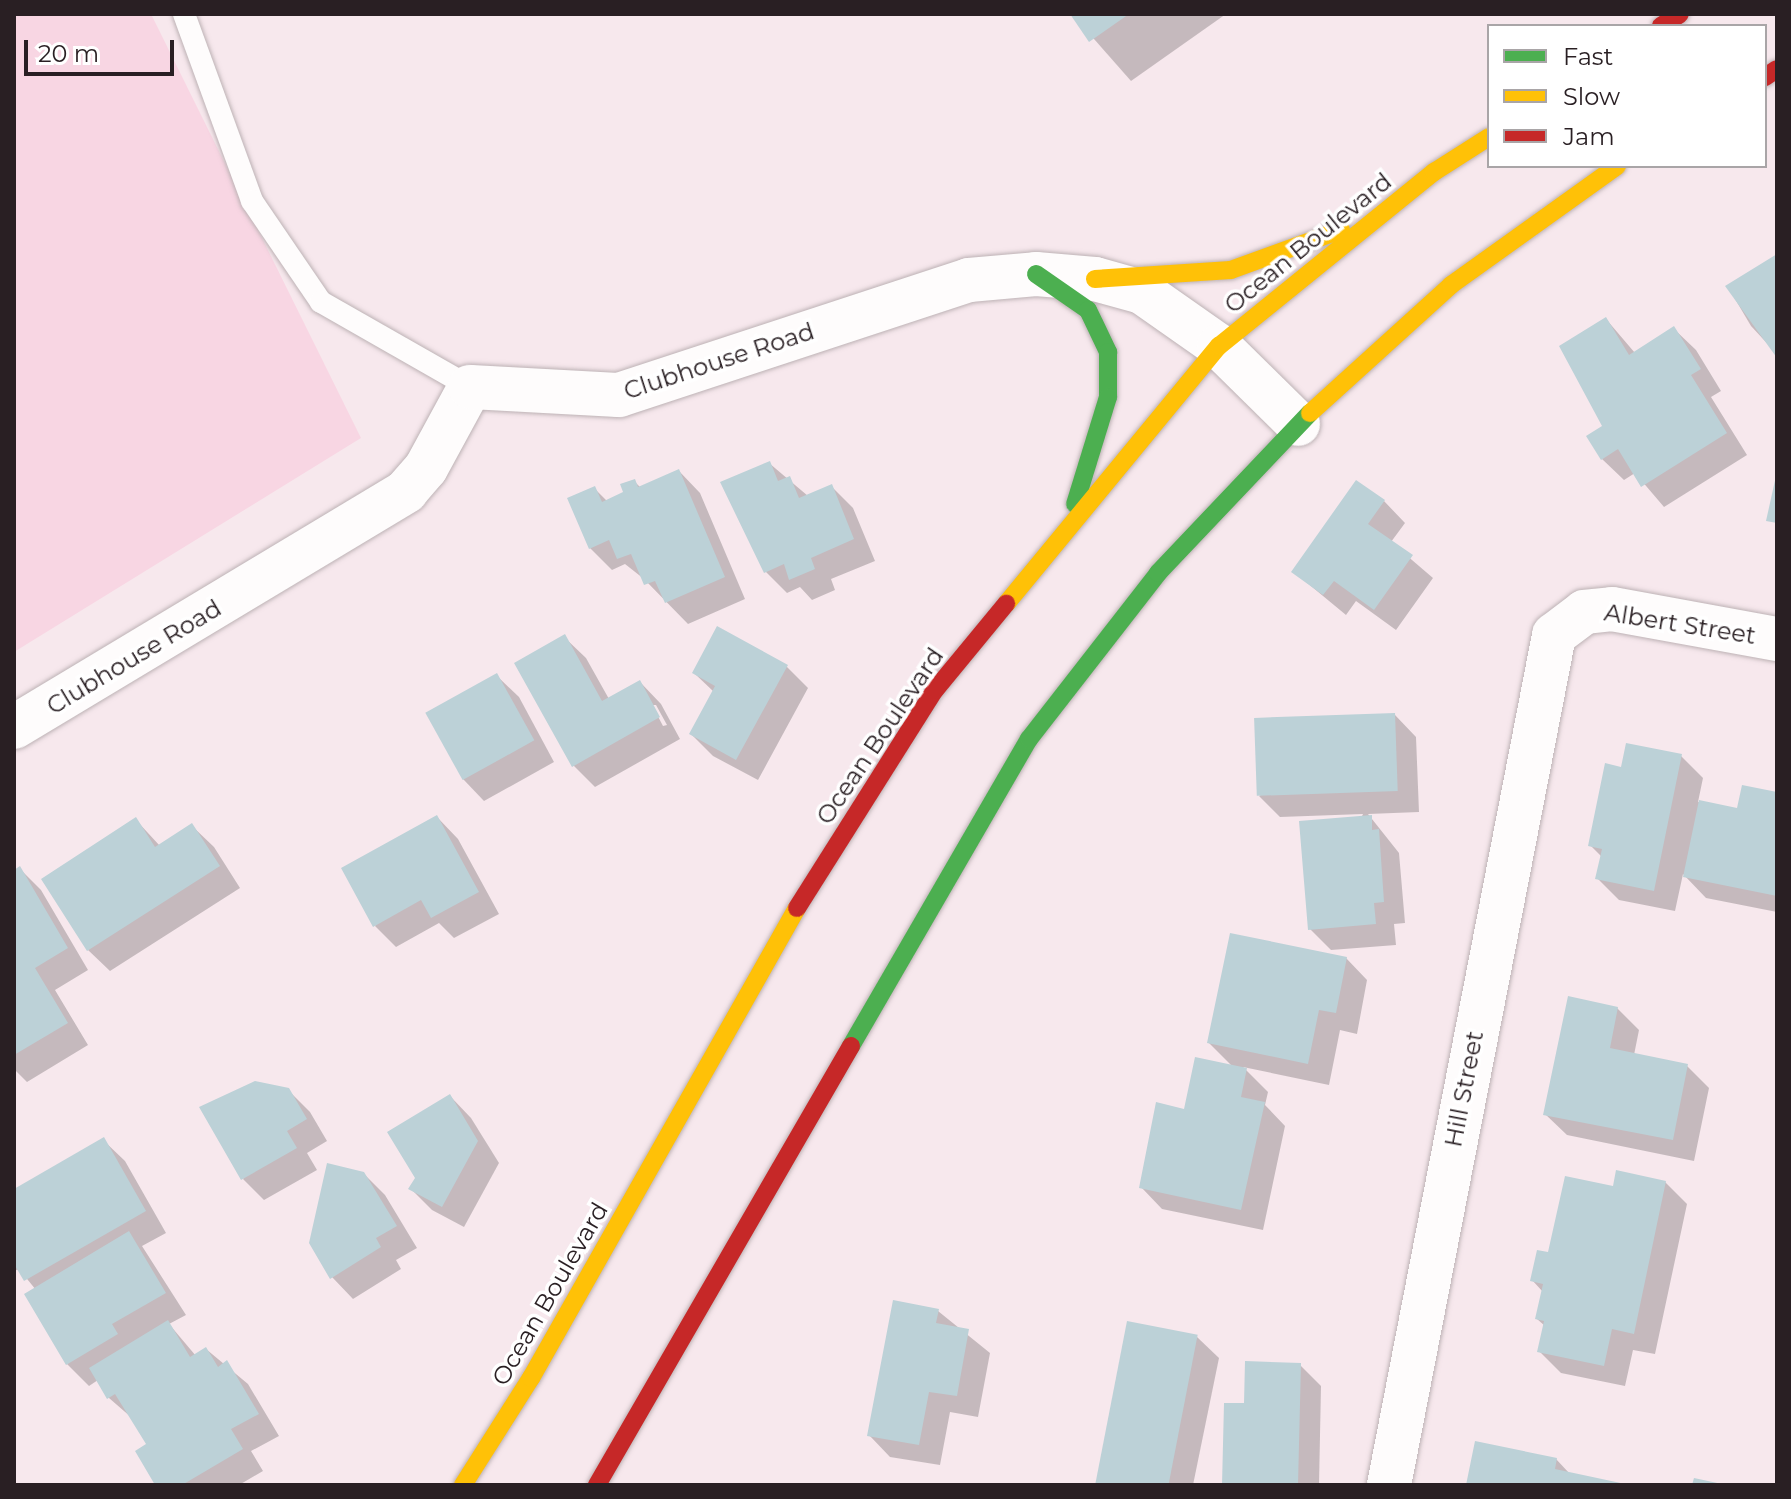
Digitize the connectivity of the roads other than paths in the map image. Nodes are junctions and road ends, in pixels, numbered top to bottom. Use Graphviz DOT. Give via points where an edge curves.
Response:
graph roads {
  1 [pos="184,14"];
  2 [pos="1487,138"];
  3 [pos="1614,168"];
  4 [pos="1390,207"];
  5 [pos="1036,274"];
  6 [pos="1095,279"];
  7 [pos="1219,346"];
  8 [pos="470,387"];
  9 [pos="1298,424"];
  10 [pos="1069,526"];
  11 [pos="1777,639"];
  12 [pos="1540,693"];
  13 [pos="14,727"];
  14 [pos="463,1485"];
  15 [pos="597,1485"];
  16 [pos="1389,1485"];
  1 -- 8 [label="lane" via="252,201 321,302"];
  2 -- 4 [label="main road, Ocean Boulevard"];
  3 -- 9 [label="main road" via="1451,285"];
  4 -- 6 [label="main road" via="1303,247 1231,270"];
  4 -- 7 [label="main road, Ocean Boulevard"];
  5 -- 6 [label="street, Clubhouse Road"];
  5 -- 8 [label="street, Clubhouse Road" via="969,280 619,395"];
  5 -- 10 [label="main road" via="1088,310 1108,352 1108,397"];
  6 -- 7 [label="street, Clubhouse Road" via="1142,292"];
  7 -- 9 [label="street, Clubhouse Road"];
  7 -- 10 [label="main road, Ocean Boulevard"];
  8 -- 13 [label="street, Clubhouse Road" via="426,468 406,491"];
  9 -- 15 [label="main road" via="1158,573 1029,739"];
  10 -- 14 [label="main road, Ocean Boulevard" via="935,690 807,890 539,1365"];
  11 -- 12 [label="street, Albert Street" via="1612,609 1584,612 1554,635"];
  12 -- 16 [label="street, Hill Street"];
}
